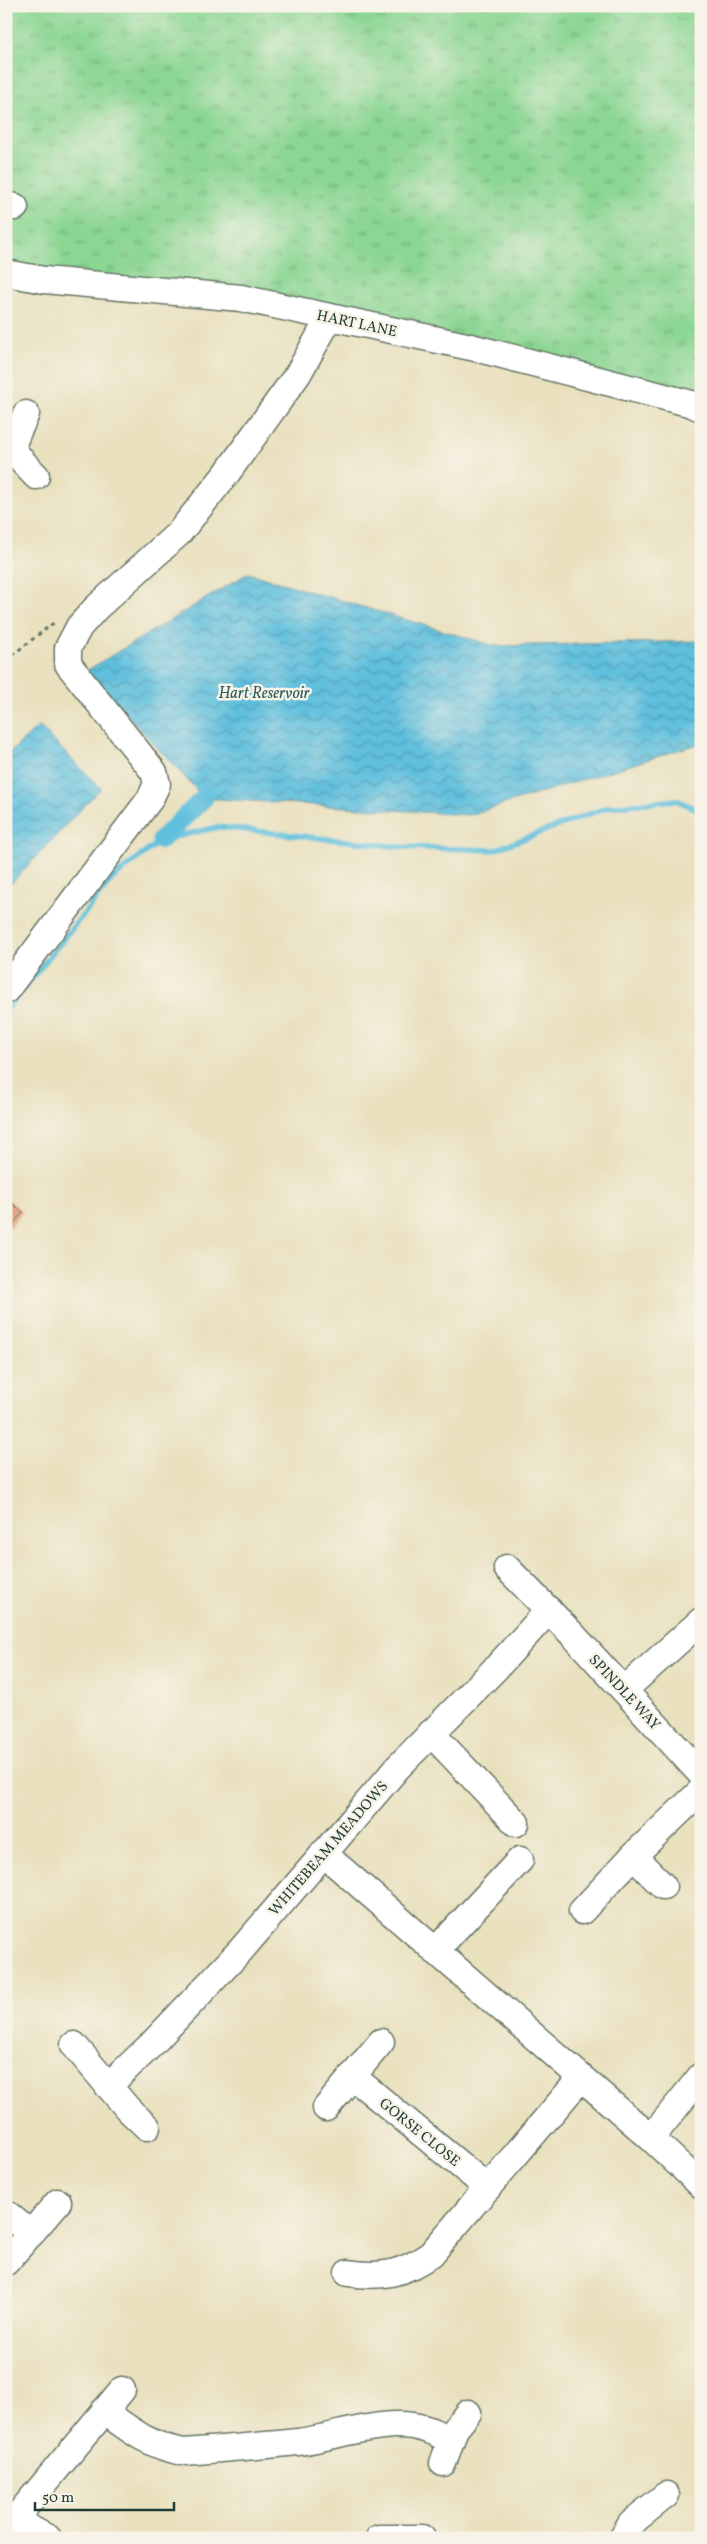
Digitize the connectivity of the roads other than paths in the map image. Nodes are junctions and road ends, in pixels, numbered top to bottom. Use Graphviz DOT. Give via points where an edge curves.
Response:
graph roads {
  1 [pos="6,273"];
  2 [pos="330,317"];
  3 [pos="701,408"];
  4 [pos="26,414"];
  5 [pos="9,446"];
  6 [pos="36,476"];
  7 [pos="6,990"];
  8 [pos="507,1568"];
  9 [pos="549,1610"];
  10 [pos="701,1621"];
  11 [pos="624,1690"];
  12 [pos="431,1733"];
  13 [pos="701,1774"];
  14 [pos="701,1791"];
  15 [pos="516,1823"];
  16 [pos="323,1853"];
  17 [pos="634,1856"];
  18 [pos="520,1860"];
  19 [pos="663,1886"];
  20 [pos="582,1911"];
  21 [pos="435,1950"];
  22 [pos="381,2042"];
  23 [pos="74,2045"];
  24 [pos="352,2076"];
  25 [pos="701,2076"];
  26 [pos="582,2078"];
  27 [pos="108,2086"];
  28 [pos="326,2108"];
  29 [pos="147,2127"];
  30 [pos="651,2138"];
  31 [pos="701,2185"];
  32 [pos="488,2188"];
  33 [pos="58,2202"];
  34 [pos="7,2214"];
  35 [pos="30,2234"];
  36 [pos="6,2262"];
  37 [pos="348,2273"];
  38 [pos="122,2390"];
  39 [pos="104,2411"];
  40 [pos="468,2413"];
  41 [pos="666,2494"];
  42 [pos="10,2518"];
  43 [pos="48,2538"];
  44 [pos="379,2538"];
  45 [pos="422,2538"];
  46 [pos="622,2538"];
  1 -- 2 [label="street, HART LANE" via="44,280 241,298"];
  2 -- 3 [label="street, HART LANE" via="471,347"];
  2 -- 7 [label="street" via="298,374 227,473 179,533 96,608 79,627 68,648 68,664 154,772 157,784 150,799"];
  4 -- 5 [label="street"];
  5 -- 6 [label="street"];
  8 -- 9 [label="street, SPINDLE WAY"];
  9 -- 11 [label="street, SPINDLE WAY"];
  9 -- 12 [label="street, WHITEBEAM MEADOWS"];
  10 -- 11 [label="street"];
  11 -- 13 [label="street, SPINDLE WAY"];
  12 -- 15 [label="street"];
  12 -- 16 [label="street, WHITEBEAM MEADOWS"];
  14 -- 17 [label="street"];
  16 -- 21 [label="street"];
  16 -- 27 [label="street, WHITEBEAM MEADOWS" via="241,1950"];
  17 -- 19 [label="street"];
  17 -- 20 [label="street"];
  18 -- 21 [label="street"];
  21 -- 26 [label="street"];
  22 -- 24 [label="street"];
  23 -- 27 [label="street"];
  24 -- 28 [label="street"];
  24 -- 32 [label="street, GORSE CLOSE"];
  25 -- 30 [label="street"];
  26 -- 30 [label="street"];
  26 -- 32 [label="street"];
  27 -- 29 [label="street"];
  30 -- 31 [label="street"];
  32 -- 37 [label="street" via="432,2254 416,2264 371,2277"];
  33 -- 35 [label="street"];
  34 -- 35 [label="street"];
  35 -- 36 [label="street"];
  38 -- 39 [label="street"];
  39 -- 40 [label="street" via="144,2440 165,2449 184,2452 320,2439 376,2426 430,2430 441,2434 446,2452 455,2429"];
  39 -- 42 [label="street"];
  41 -- 46 [label="street" via="631,2523"];
  42 -- 43 [label="street"];
  44 -- 45 [label="street"];
}
